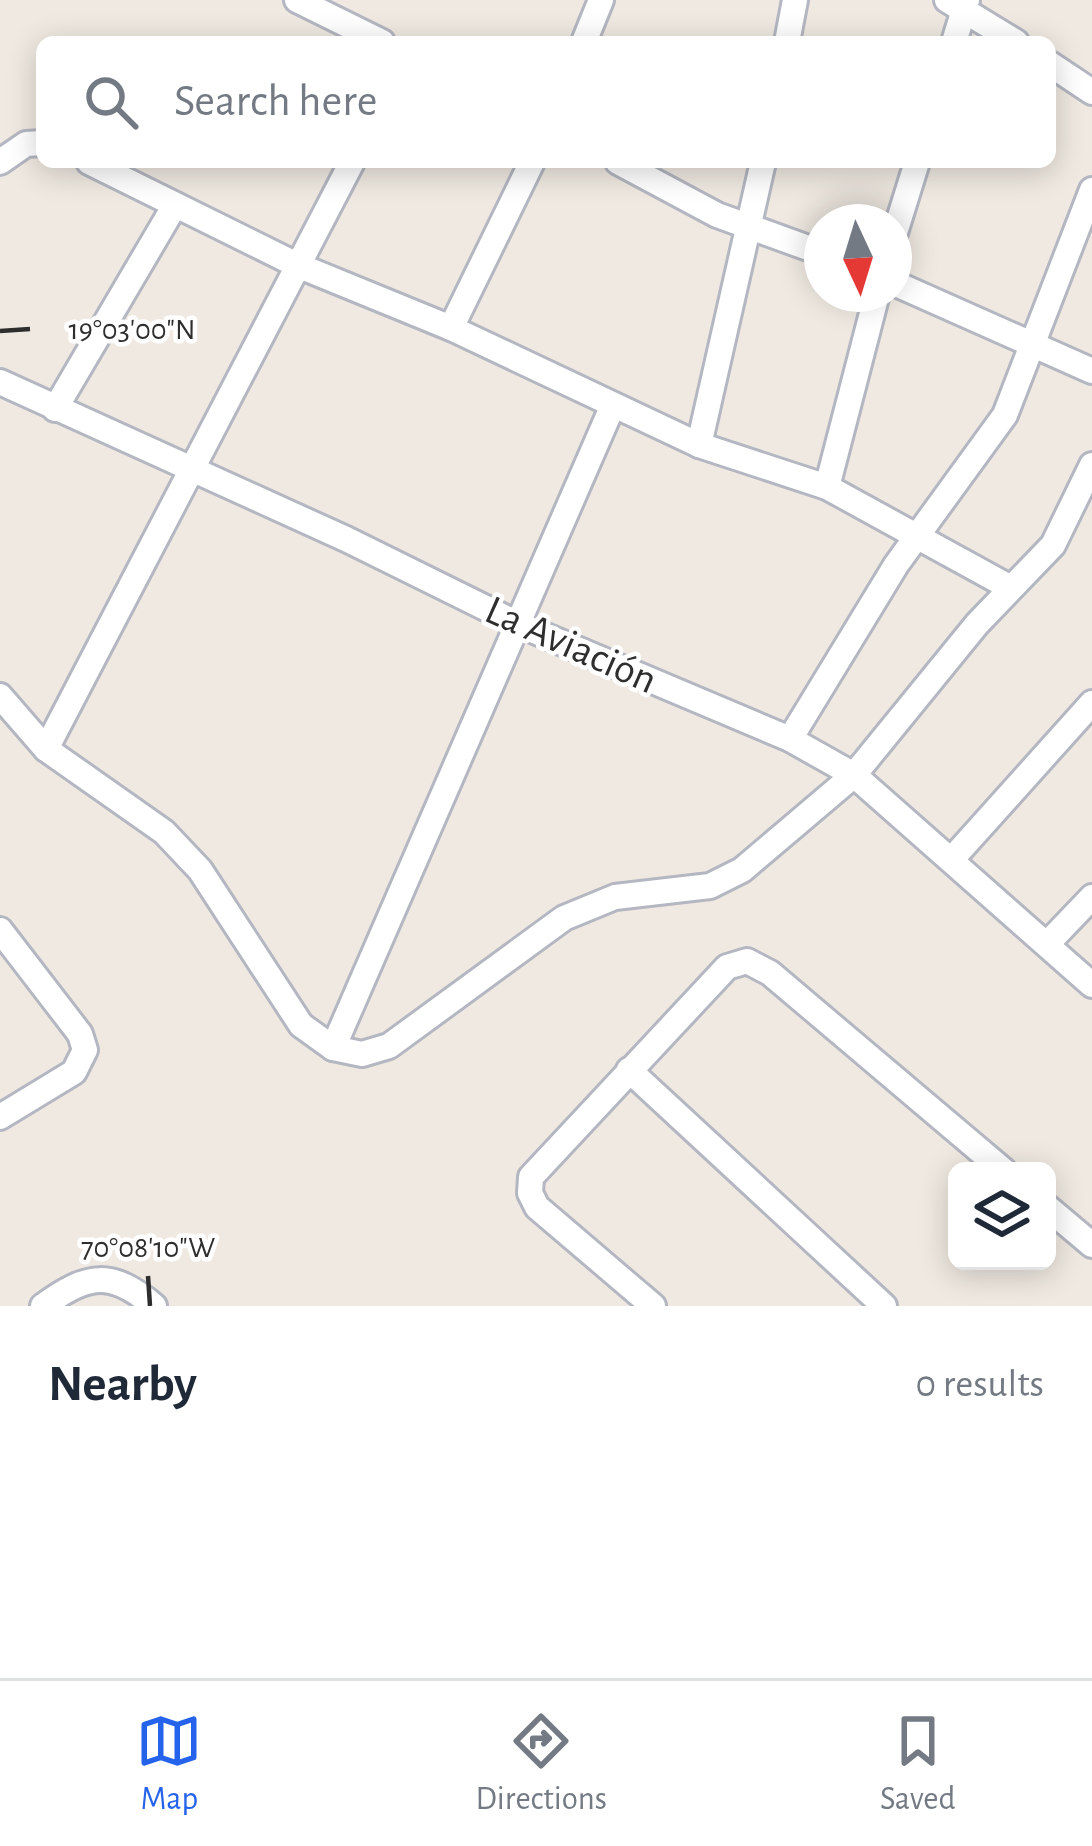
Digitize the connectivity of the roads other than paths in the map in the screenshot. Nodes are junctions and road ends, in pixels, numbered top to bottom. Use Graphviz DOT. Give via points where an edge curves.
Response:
graph roads {
  1 [pos="297,0"];
  2 [pos="602,0"];
  3 [pos="795,0"];
  4 [pos="960,3"];
  5 [pos="370,36"];
  6 [pos="587,36"];
  7 [pos="788,36"];
  8 [pos="955,36"];
  9 [pos="1007,36"];
  10 [pos="1056,68"];
  11 [pos="1092,92"];
  12 [pos="36,143"];
  13 [pos="0,162"];
  14 [pos="101,168"];
  15 [pos="349,168"];
  16 [pos="529,168"];
  17 [pos="629,168"];
  18 [pos="762,168"];
  19 [pos="915,168"];
  20 [pos="1092,190"];
  21 [pos="904,204"];
  22 [pos="175,205"];
  23 [pos="751,224"];
  24 [pos="804,246"];
  25 [pos="298,266"];
  26 [pos="912,291"];
  27 [pos="872,312"];
  28 [pos="451,328"];
  29 [pos="1032,345"];
  30 [pos="1092,371"];
  31 [pos="0,382"];
  32 [pos="613,405"];
  33 [pos="55,409"];
  34 [pos="699,445"];
  35 [pos="1092,465"];
  36 [pos="194,470"];
  37 [pos="826,487"];
  38 [pos="916,537"];
  39 [pos="1011,588"];
  40 [pos="520,626"];
  41 [pos="0,696"];
  42 [pos="1092,703"];
  43 [pos="790,739"];
  44 [pos="46,749"];
  45 [pos="854,775"];
  46 [pos="952,859"];
  47 [pos="1092,897"];
  48 [pos="0,930"];
  49 [pos="1047,944"];
  50 [pos="1092,985"];
  51 [pos="333,1048"];
  52 [pos="628,1070"];
  53 [pos="0,1117"];
  54 [pos="993,1162"];
  55 [pos="1056,1215"];
  56 [pos="1092,1245"];
  57 [pos="44,1306"];
  58 [pos="154,1306"];
  59 [pos="653,1306"];
  60 [pos="884,1306"];
  1 -- 5 [label="street"];
  2 -- 6 [label="street"];
  3 -- 7 [label="street"];
  4 -- 8 [label="street"];
  4 -- 9 [label="street"];
  10 -- 11 [label="street"];
  12 -- 13 [label="street"];
  14 -- 22 [label="street"];
  15 -- 25 [label="street"];
  16 -- 28 [label="street"];
  17 -- 23 [label="street"];
  18 -- 23 [label="street"];
  19 -- 21 [label="street"];
  20 -- 29 [label="street"];
  22 -- 25 [label="street"];
  22 -- 33 [label="street"];
  23 -- 24 [label="street"];
  23 -- 34 [label="street"];
  25 -- 28 [label="street"];
  25 -- 36 [label="street"];
  26 -- 29 [label="street"];
  27 -- 37 [label="street"];
  28 -- 32 [label="street"];
  29 -- 30 [label="street"];
  29 -- 38 [label="street" via="1005,415"];
  31 -- 33 [label="street, La Aviación"];
  32 -- 34 [label="street"];
  32 -- 40 [label="street"];
  33 -- 36 [label="street, La Aviación"];
  34 -- 37 [label="street"];
  35 -- 39 [label="street" via="1053,544"];
  36 -- 40 [label="street, La Aviación"];
  36 -- 44 [label="street"];
  37 -- 38 [label="street"];
  38 -- 39 [label="street"];
  38 -- 43 [label="street"];
  39 -- 45 [label="street"];
  40 -- 43 [label="street, La Aviación"];
  40 -- 51 [label="street"];
  41 -- 44 [label="street"];
  42 -- 46 [label="street"];
  43 -- 45 [label="street, La Aviación"];
  44 -- 51 [label="street" via="164,832 200,870 301,1025"];
  45 -- 46 [label="street, La Aviación"];
  45 -- 51 [label="street" via="742,870 710,886 615,897 564,918 389,1046 362,1054"];
  46 -- 49 [label="street, La Aviación"];
  47 -- 49 [label="street"];
  48 -- 53 [label="street" via="86,1050 74,1072"];
  49 -- 50 [label="street, La Aviación"];
  52 -- 54 [label="street" via="727,967 747,961"];
  52 -- 59 [label="street" via="531,1177 530,1193"];
  52 -- 60 [label="street"];
  55 -- 56 [label="street"];
  57 -- 58 [label="street" via="104,1277 128,1283"];
}
